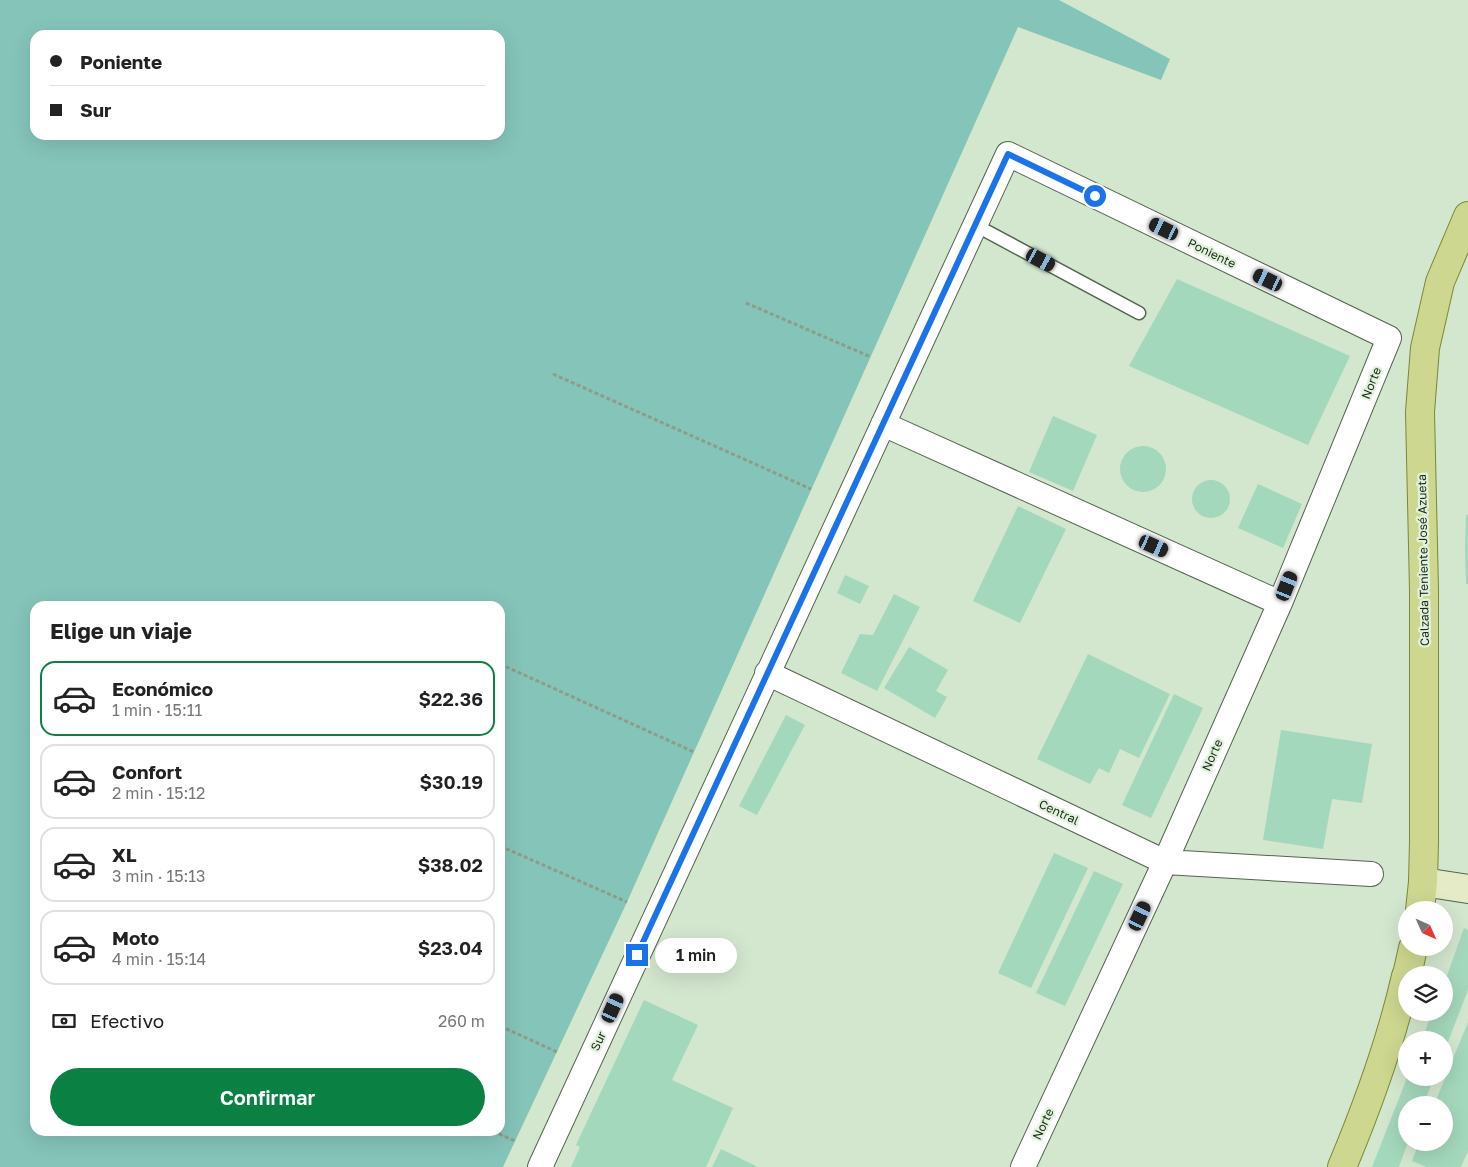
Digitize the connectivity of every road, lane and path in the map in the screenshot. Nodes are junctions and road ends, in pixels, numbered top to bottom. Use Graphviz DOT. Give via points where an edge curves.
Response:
graph roads {
  1 [pos="1008,154"];
  2 [pos="1468,216"];
  3 [pos="975,225"];
  4 [pos="746,303"];
  5 [pos="1139,313"];
  6 [pos="1389,338"];
  7 [pos="871,357"];
  8 [pos="553,374"];
  9 [pos="883,424"];
  10 [pos="812,489"];
  11 [pos="1280,603"];
  12 [pos="505,666"];
  13 [pos="767,672"];
  14 [pos="694,752"];
  15 [pos="505,848"];
  16 [pos="1165,862"];
  17 [pos="1372,874"];
  18 [pos="1423,882"];
  19 [pos="1468,889"];
  20 [pos="1421,901"];
  21 [pos="628,902"];
  22 [pos="1398,1012"];
  23 [pos="505,1028"];
  24 [pos="557,1052"];
  25 [pos="504,1136"];
  26 [pos="515,1141"];
  27 [pos="540,1167"];
  28 [pos="1023,1167"];
  29 [pos="1342,1167"];
  1 -- 3 [label="street, Sur"];
  1 -- 6 [label="street, Poniente"];
  2 -- 18 [label="main road, Calzada Teniente José Azueta" via="1440,282 1426,348 1420,412 1424,590"];
  3 -- 5 [label="lane"];
  3 -- 9 [label="street, Sur"];
  4 -- 7 [label="path"];
  6 -- 11 [label="street, Norte"];
  8 -- 10 [label="path"];
  9 -- 11 [label="street"];
  9 -- 13 [label="street, Sur"];
  11 -- 16 [label="street, Norte"];
  12 -- 14 [label="path"];
  13 -- 16 [label="street, Central"];
  13 -- 27 [label="street, Sur"];
  15 -- 21 [label="path"];
  16 -- 17 [label="street, Central"];
  16 -- 28 [label="street, Norte"];
  18 -- 19 [label="street"];
  18 -- 20 [label="main road, Calzada Teniente José Azueta"];
  22 -- 29 [label="main road" via="1381,1068"];
  23 -- 24 [label="path"];
  25 -- 26 [label="path"];
}
